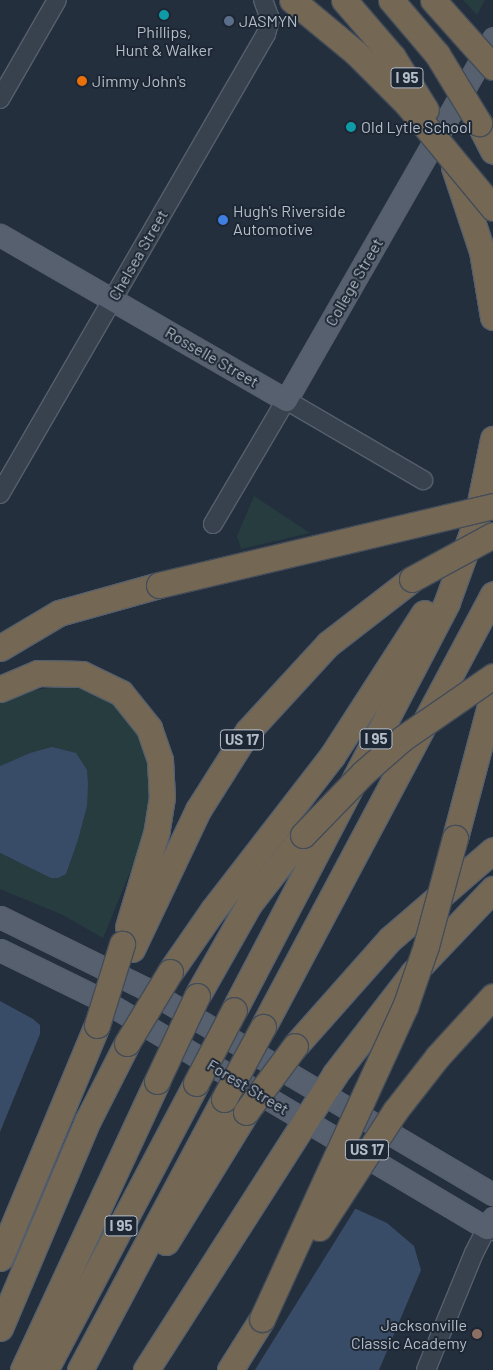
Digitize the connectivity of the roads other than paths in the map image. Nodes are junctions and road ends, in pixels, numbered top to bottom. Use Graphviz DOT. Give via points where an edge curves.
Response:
graph roads {
  1 [pos="57,0"];
  2 [pos="292,0"];
  3 [pos="344,0"];
  4 [pos="391,0"];
  5 [pos="433,0"];
  6 [pos="266,7"];
  7 [pos="493,38"];
  8 [pos="493,67"];
  9 [pos="0,99"];
  10 [pos="493,151"];
  11 [pos="493,208"];
  12 [pos="0,235"];
  13 [pos="113,300"];
  14 [pos="493,317"];
  15 [pos="286,400"];
  16 [pos="492,448"];
  17 [pos="422,480"];
  18 [pos="0,494"];
  19 [pos="493,506"];
  20 [pos="213,524"];
  21 [pos="493,535"];
  22 [pos="493,594"];
  23 [pos="0,648"];
  24 [pos="493,676"];
  25 [pos="0,688"];
  26 [pos="493,694"];
  27 [pos="493,850"];
  28 [pos="493,889"];
  29 [pos="0,917"];
  30 [pos="127,946"];
  31 [pos="0,950"];
  32 [pos="493,996"];
  33 [pos="322,1092"];
  34 [pos="304,1120"];
  35 [pos="493,1194"];
  36 [pos="491,1226"];
  37 [pos="0,1258"];
  38 [pos="262,1319"];
  39 [pos="0,1328"];
  40 [pos="23,1370"];
  41 [pos="45,1370"];
  42 [pos="80,1370"];
  43 [pos="88,1370"];
  44 [pos="146,1370"];
  45 [pos="230,1370"];
  46 [pos="426,1370"];
  1 -- 9 [label="street"];
  2 -- 11 [label="highway, bridge" via="356,53 401,98"];
  3 -- 14 [label="highway, I 95, bridge" via="406,77 454,167 478,235"];
  4 -- 10 [label="highway, I 95, bridge" via="437,54 480,123"];
  5 -- 8 [label="highway, bridge"];
  6 -- 13 [label="street, Chelsea Street" via="266,34"];
  7 -- 15 [label="main road, College Street"];
  12 -- 13 [label="main road, Rosselle Street"];
  13 -- 15 [label="main road, Rosselle Street"];
  13 -- 18 [label="street, Chelsea Street"];
  15 -- 17 [label="street, Rosselle Street"];
  15 -- 20 [label="street, College Street"];
  16 -- 39 [label="highway, bridge" via="459,543 410,637 332,756 213,910 127,1042 85,1126"];
  16 -- 41 [label="highway, I 95, bridge" via="472,537 447,602"];
  19 -- 23 [label="highway, bridge" via="70,608 38,623"];
  21 -- 30 [label="highway, US 17, bridge" via="412,579 328,644 248,731 198,810"];
  22 -- 42 [label="highway, I 95, bridge"];
  24 -- 40 [label="highway, bridge" via="436,713 383,755 288,852 249,904 222,950 157,1081"];
  25 -- 30 [label="highway" via="38,673 82,674 121,694 149,728 160,760 162,797"];
  26 -- 38 [label="highway, bridge" via="426,946 405,1007"];
  27 -- 43 [label="highway, bridge" via="390,939 295,1046 246,1112"];
  28 -- 33 [label="highway" via="413,972"];
  29 -- 33 [label="main road, Forest Street" via="116,972"];
  30 -- 37 [label="highway, bridge"];
  31 -- 34 [label="main road, Forest Street" via="92,994"];
  32 -- 38 [label="highway, US 17, bridge" via="433,1062 381,1130"];
  33 -- 34 [label="highway"];
  33 -- 35 [label="main road, Forest Street"];
  34 -- 36 [label="main road, Forest Street"];
  34 -- 44 [label="highway"];
  36 -- 46 [label="street"];
  38 -- 45 [label="highway, US 17"];
}
